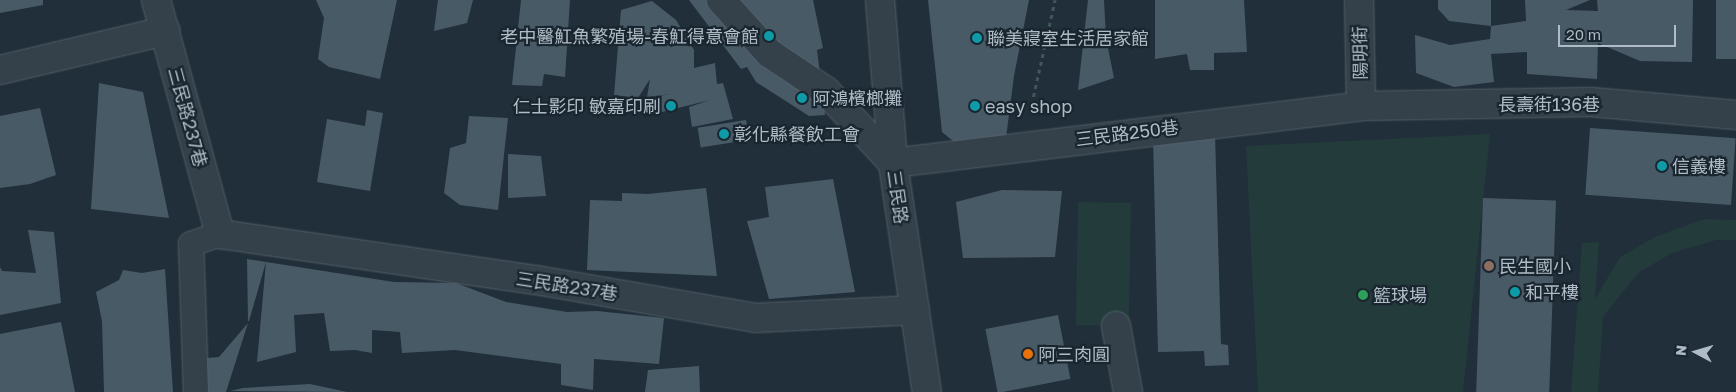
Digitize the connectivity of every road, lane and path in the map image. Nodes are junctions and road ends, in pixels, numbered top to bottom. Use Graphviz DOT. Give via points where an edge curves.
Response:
graph roads {
  1 [pos="156,0"];
  2 [pos="721,0"];
  3 [pos="880,0"];
  4 [pos="1056,0"];
  5 [pos="1359,0"];
  6 [pos="165,31"];
  7 [pos="0,70"];
  8 [pos="1361,106"];
  9 [pos="1736,115"];
  10 [pos="1022,146"];
  11 [pos="893,162"];
  12 [pos="220,234"];
  13 [pos="915,310"];
  14 [pos="1116,326"];
  15 [pos="196,392"];
  16 [pos="927,392"];
  17 [pos="1128,392"];
  1 -- 6 [label="street, 三民路237巷"];
  2 -- 11 [label="street" via="769,53 826,91"];
  3 -- 11 [label="street, 三民路"];
  4 -- 10 [label="path"];
  5 -- 8 [label="street, 陽明街"];
  6 -- 7 [label="street"];
  6 -- 12 [label="street, 三民路237巷"];
  8 -- 9 [label="street, 長壽街136巷" via="1591,102"];
  8 -- 10 [label="street, 三民路250巷"];
  10 -- 11 [label="street, 三民路250巷"];
  11 -- 13 [label="street, 三民路"];
  12 -- 13 [label="street, 三民路237巷" via="536,280 755,318"];
  12 -- 15 [label="lane, 三民路237巷" via="191,244"];
  13 -- 16 [label="street, 三民路"];
  14 -- 17 [label="street"];
}
